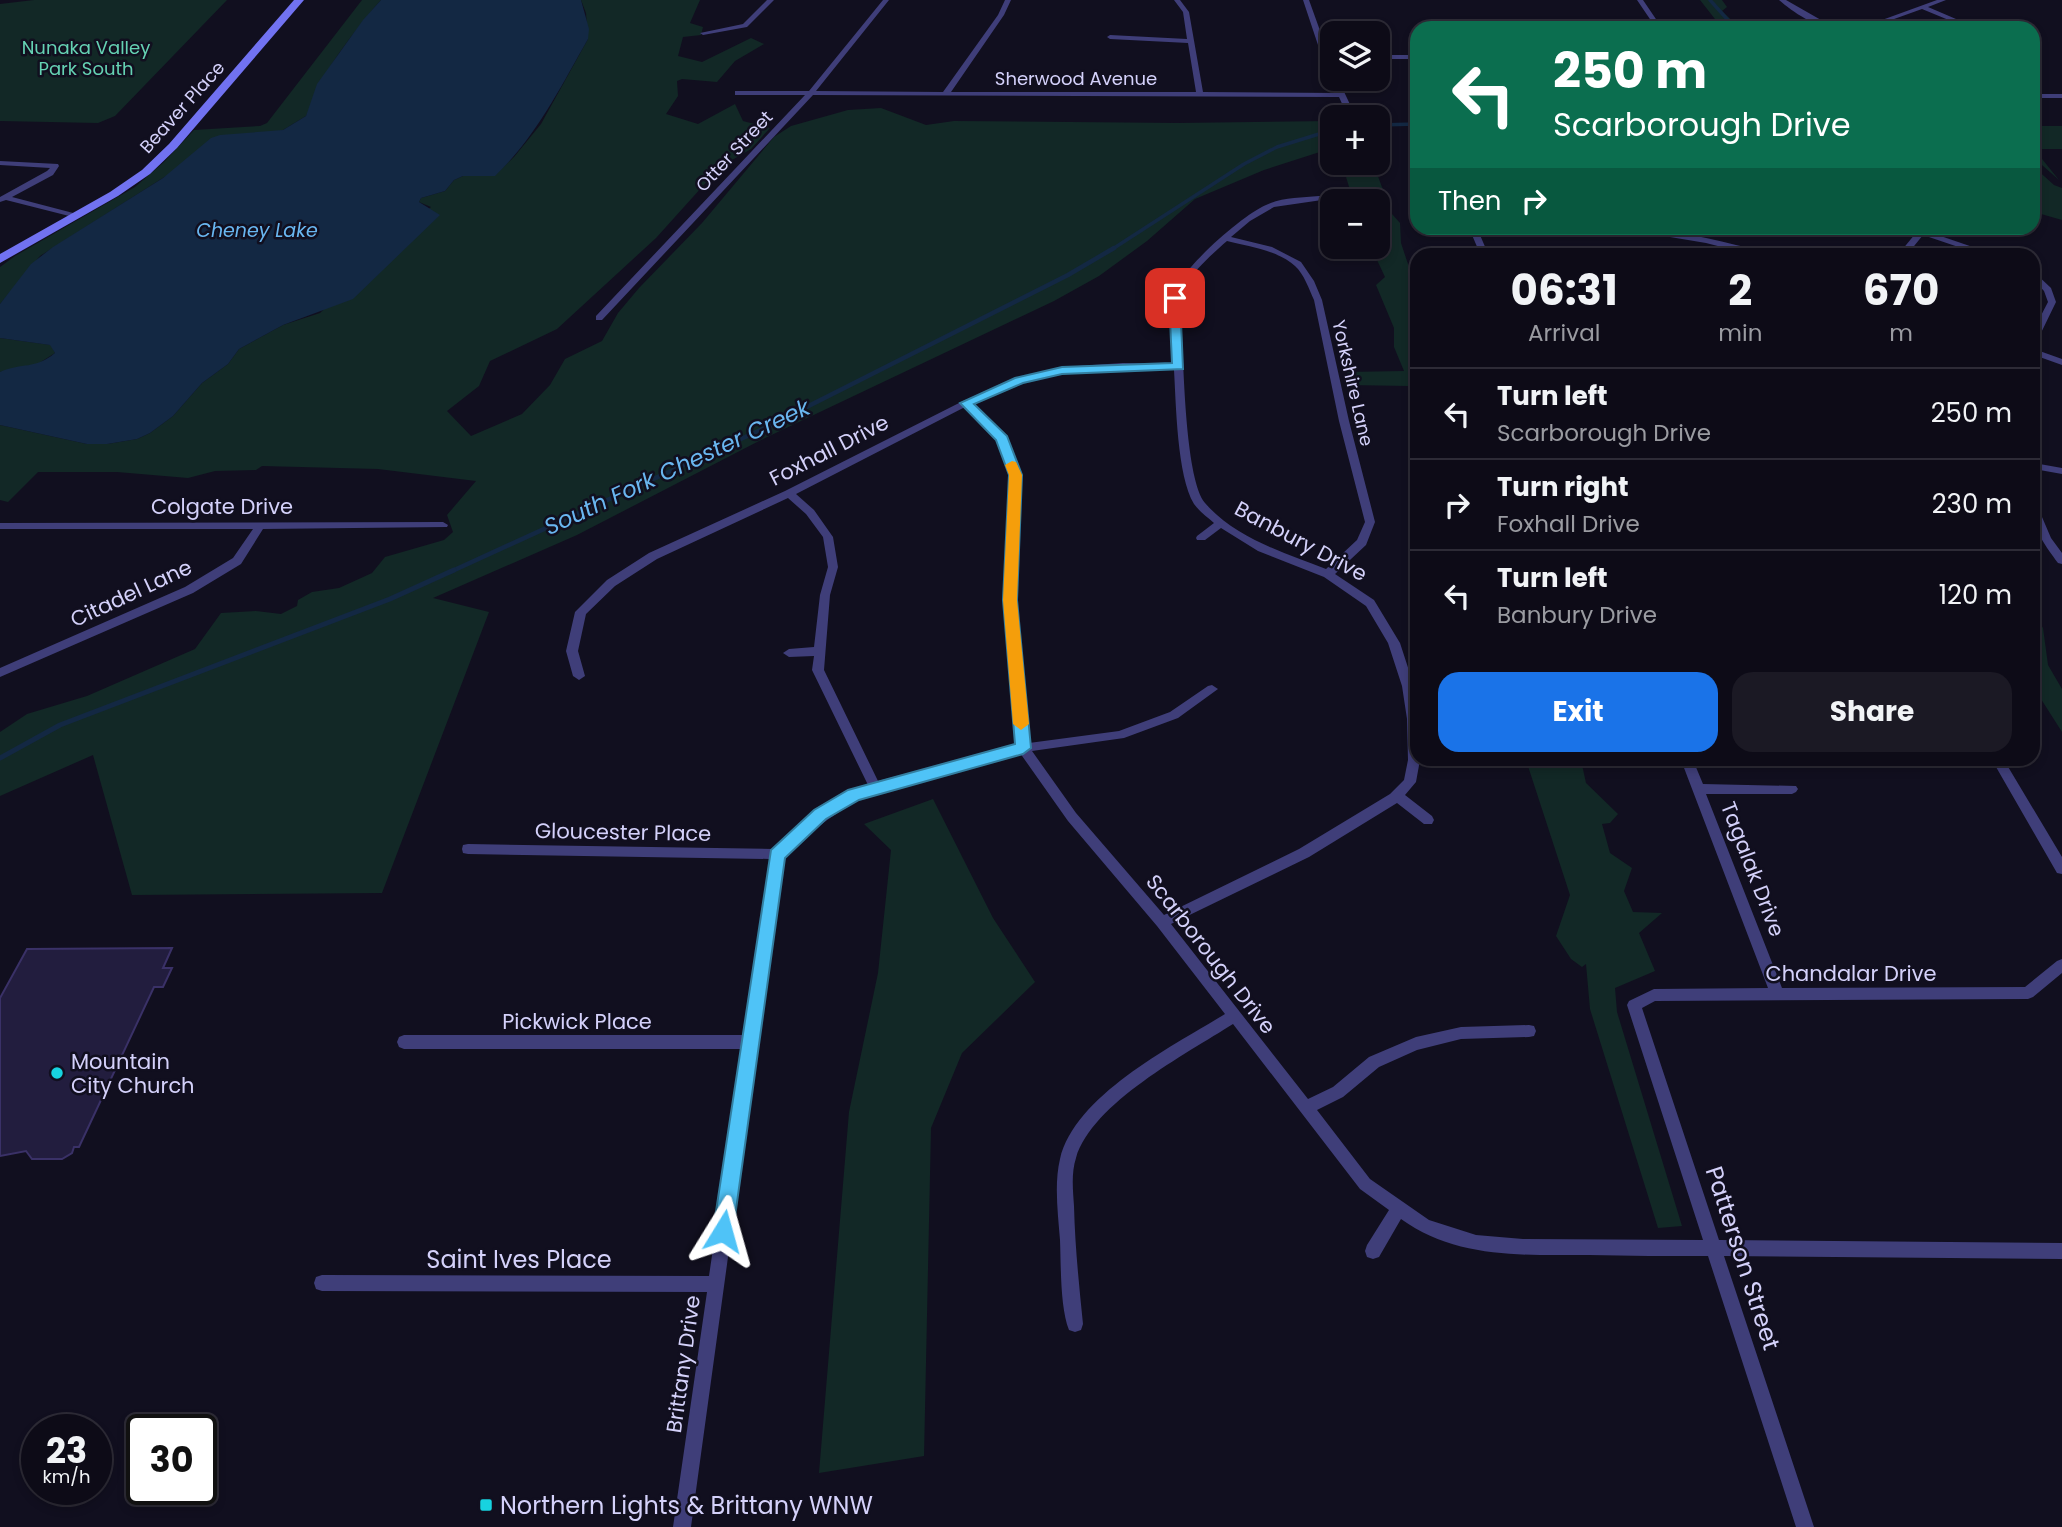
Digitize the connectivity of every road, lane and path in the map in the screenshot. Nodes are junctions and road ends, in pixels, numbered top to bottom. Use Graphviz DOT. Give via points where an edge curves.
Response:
graph roads {
  1 [pos="299,0"];
  2 [pos="771,0"];
  3 [pos="886,0"];
  4 [pos="1007,0"];
  5 [pos="1177,0"];
  6 [pos="1306,0"];
  7 [pos="1640,0"];
  8 [pos="1782,0"];
  9 [pos="1943,0"];
  10 [pos="1923,7"];
  11 [pos="1654,21"];
  12 [pos="1820,21"];
  13 [pos="1883,21"];
  14 [pos="1957,21"];
  15 [pos="703,33"];
  16 [pos="1320,36"];
  17 [pos="1110,37"];
  18 [pos="1191,41"];
  19 [pos="1390,57"];
  20 [pos="1410,57"];
  21 [pos="1339,91"];
  22 [pos="738,93"];
  23 [pos="811,93"];
  24 [pos="946,93"];
  25 [pos="1200,94"];
  26 [pos="1341,95"];
  27 [pos="2040,96"];
  28 [pos="2062,96"];
  29 [pos="1346,105"];
  30 [pos="0,163"];
  31 [pos="1319,198"];
  32 [pos="3,199"];
  33 [pos="74,216"];
  34 [pos="1680,235"];
  35 [pos="1937,235"];
  36 [pos="1226,238"];
  37 [pos="1739,248"];
  38 [pos="1973,248"];
  39 [pos="0,259"];
  40 [pos="2040,281"];
  41 [pos="599,318"];
  42 [pos="2040,325"];
  43 [pos="2040,354"];
  44 [pos="2062,362"];
  45 [pos="1179,367"];
  46 [pos="966,403"];
  47 [pos="2040,467"];
  48 [pos="2062,471"];
  49 [pos="789,493"];
  50 [pos="1220,523"];
  51 [pos="2040,524"];
  52 [pos="443,525"];
  53 [pos="0,526"];
  54 [pos="260,526"];
  55 [pos="1202,538"];
  56 [pos="2062,560"];
  57 [pos="1328,574"];
  58 [pos="820,651"];
  59 [pos="789,653"];
  60 [pos="0,673"];
  61 [pos="579,676"];
  62 [pos="1212,689"];
  63 [pos="1410,699"];
  64 [pos="1023,748"];
  65 [pos="1414,766"];
  66 [pos="1690,766"];
  67 [pos="2002,766"];
  68 [pos="875,787"];
  69 [pos="1700,789"];
  70 [pos="1792,789"];
  71 [pos="1397,796"];
  72 [pos="1428,820"];
  73 [pos="468,849"];
  74 [pos="777,855"];
  75 [pos="2062,869"];
  76 [pos="1162,922"];
  77 [pos="2062,965"];
  78 [pos="1778,995"];
  79 [pos="1634,1005"];
  80 [pos="1234,1016"];
  81 [pos="1529,1031"];
  82 [pos="404,1042"];
  83 [pos="750,1042"];
  84 [pos="1305,1108"];
  85 [pos="1399,1209"];
  86 [pos="1713,1249"];
  87 [pos="1373,1251"];
  88 [pos="2062,1251"];
  89 [pos="323,1283"];
  90 [pos="715,1284"];
  91 [pos="1075,1324"];
  92 [pos="682,1527"];
  93 [pos="1805,1527"];
  1 -- 33 [label="street, Beaver Place" via="161,159 128,185"];
  2 -- 15 [label="street" via="745,26"];
  3 -- 23 [label="street, Otter Street"];
  4 -- 24 [label="street"];
  5 -- 18 [label="street" via="1186,12"];
  6 -- 16 [label="street"];
  7 -- 11 [label="street"];
  8 -- 12 [label="street"];
  9 -- 10 [label="street"];
  10 -- 13 [label="street"];
  10 -- 14 [label="street"];
  17 -- 18 [label="street"];
  18 -- 25 [label="street"];
  19 -- 20 [label="street"];
  21 -- 26 [label="street"];
  22 -- 23 [label="street"];
  23 -- 24 [label="street, Sherwood Avenue"];
  23 -- 41 [label="street, Otter Street"];
  24 -- 25 [label="street, Sherwood Avenue"];
  25 -- 26 [label="street, Sherwood Avenue"];
  26 -- 29 [label="street"];
  27 -- 28 [label="street"];
  30 -- 32 [label="street" via="55,166"];
  31 -- 36 [label="street" via="1272,205"];
  32 -- 33 [label="street"];
  33 -- 39 [label="street, Beaver Place"];
  34 -- 37 [label="street"];
  35 -- 38 [label="street"];
  36 -- 45 [label="street, Banbury Drive" via="1178,286"];
  36 -- 57 [label="street, Yorkshire Lane" via="1269,249 1298,264 1318,300 1370,522 1362,542"];
  40 -- 42 [label="street" via="2052,302"];
  43 -- 44 [label="street"];
  45 -- 46 [label="street, Foxhall Drive" via="1062,370 1019,381"];
  45 -- 50 [label="street, Banbury Drive" via="1182,429 1192,485 1199,503"];
  46 -- 49 [label="street, Foxhall Drive"];
  46 -- 64 [label="street" via="1002,439 1016,475 1010,600"];
  47 -- 48 [label="street"];
  49 -- 58 [label="street" via="828,537 833,566 825,595"];
  49 -- 61 [label="street, Foxhall Drive" via="665,550 611,583 581,612 572,651"];
  50 -- 55 [label="street"];
  50 -- 57 [label="street, Banbury Drive" via="1262,548"];
  51 -- 56 [label="street"];
  52 -- 54 [label="street, Colgate Drive"];
  53 -- 54 [label="street, Colgate Drive"];
  54 -- 60 [label="street, Citadel Lane" via="237,561 189,590"];
  57 -- 63 [label="street, Banbury Drive" via="1370,603 1394,643"];
  58 -- 59 [label="street"];
  58 -- 68 [label="street" via="818,670"];
  62 -- 64 [label="street" via="1174,715 1120,735"];
  64 -- 68 [label="street"];
  64 -- 76 [label="street, Scarborough Drive" via="1072,817"];
  65 -- 71 [label="street, Banbury Drive" via="1410,782"];
  66 -- 69 [label="street, Tagalak Drive"];
  67 -- 75 [label="street"];
  68 -- 74 [label="street" via="820,815"];
  69 -- 70 [label="street"];
  69 -- 78 [label="street, Tagalak Drive"];
  71 -- 72 [label="street"];
  71 -- 76 [label="street, Banbury Drive" via="1304,853"];
  73 -- 74 [label="street, Gloucester Place"];
  74 -- 83 [label="street, Brittany Drive"];
  76 -- 80 [label="street, Scarborough Drive"];
  77 -- 78 [label="street, Chandalar Drive" via="2028,993"];
  78 -- 79 [label="street, Chandalar Drive" via="1654,995"];
  79 -- 86 [label="street, Patterson Street"];
  80 -- 84 [label="street, Scarborough Drive"];
  80 -- 91 [label="street" via="1105,1102 1069,1154 1067,1253"];
  81 -- 84 [label="street" via="1461,1033 1416,1044 1374,1062 1338,1092"];
  82 -- 83 [label="street, Pickwick Place"];
  83 -- 90 [label="street, Brittany Drive"];
  84 -- 85 [label="street, Scarborough Drive" via="1365,1184"];
  85 -- 86 [label="street, Scarborough Drive" via="1425,1227 1476,1243"];
  85 -- 87 [label="street"];
  86 -- 88 [label="street"];
  86 -- 93 [label="street, Patterson Street"];
  89 -- 90 [label="street, Saint Ives Place"];
  90 -- 92 [label="street, Brittany Drive"];
}
